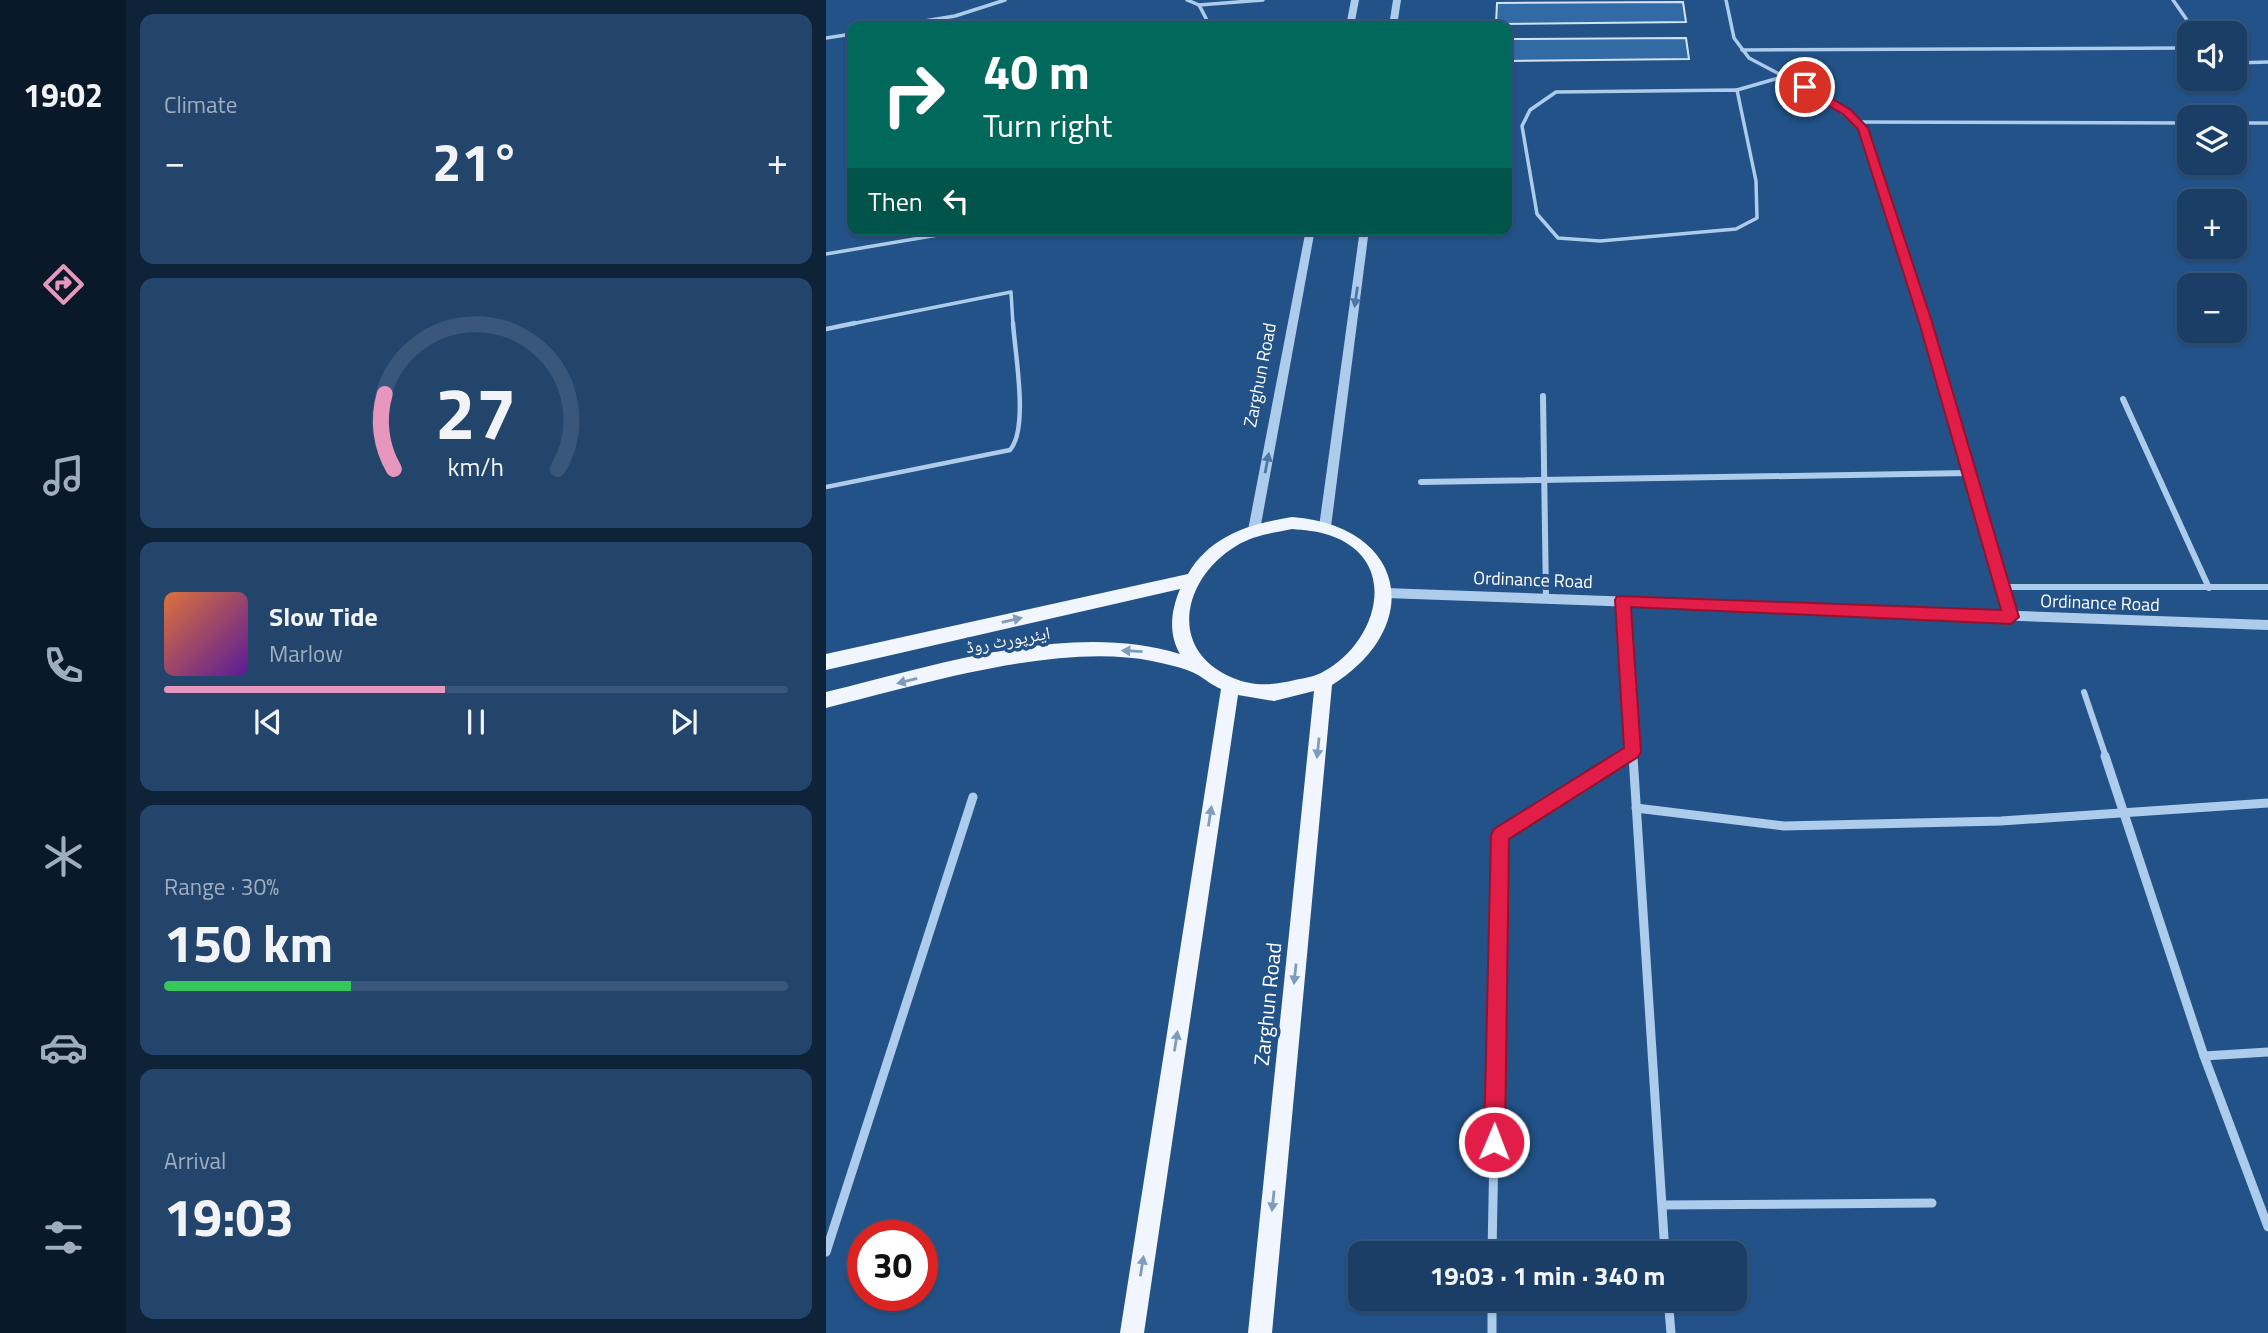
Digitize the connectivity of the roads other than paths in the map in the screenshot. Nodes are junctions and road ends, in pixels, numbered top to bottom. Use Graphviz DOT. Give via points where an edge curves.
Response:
graph roads {
  1 [pos="1005,0"];
  2 [pos="1187,0"];
  3 [pos="1263,0"];
  4 [pos="1356,0"];
  5 [pos="1397,0"];
  6 [pos="1726,0"];
  7 [pos="2173,0"];
  8 [pos="1199,5"];
  9 [pos="924,21"];
  10 [pos="1207,21"];
  11 [pos="1351,21"];
  12 [pos="1394,21"];
  13 [pos="2188,21"];
  14 [pos="847,35"];
  15 [pos="826,38"];
  16 [pos="2177,48"];
  17 [pos="1742,50"];
  18 [pos="2268,62"];
  19 [pos="2247,63"];
  20 [pos="1782,77"];
  21 [pos="1737,90"];
  22 [pos="1856,122"];
  23 [pos="2177,123"];
  24 [pos="2247,123"];
  25 [pos="2268,123"];
  26 [pos="938,235"];
  27 [pos="1310,235"];
  28 [pos="1364,235"];
  29 [pos="826,254"];
  30 [pos="826,329"];
  31 [pos="1543,397"];
  32 [pos="2123,399"];
  33 [pos="1969,473"];
  34 [pos="1545,479"];
  35 [pos="1420,482"];
  36 [pos="826,487"];
  37 [pos="1325,527"];
  38 [pos="1254,530"];
  39 [pos="1191,580"];
  40 [pos="2002,587"];
  41 [pos="2209,587"];
  42 [pos="2268,587"];
  43 [pos="1385,593"];
  44 [pos="1546,599"];
  45 [pos="1623,600"];
  46 [pos="2011,617"];
  47 [pos="2268,625"];
  48 [pos="826,662"];
  49 [pos="1198,667"];
  50 [pos="1324,680"];
  51 [pos="1230,687"];
  52 [pos="2084,692"];
  53 [pos="826,700"];
  54 [pos="1632,752"];
  55 [pos="973,797"];
  56 [pos="2268,803"];
  57 [pos="1636,808"];
  58 [pos="2125,813"];
  59 [pos="2268,1052"];
  60 [pos="2204,1056"];
  61 [pos="2263,1198"];
  62 [pos="1932,1203"];
  63 [pos="1662,1205"];
  64 [pos="2268,1227"];
  65 [pos="1492,1241"];
  66 [pos="1664,1241"];
  67 [pos="826,1252"];
  68 [pos="1492,1311"];
  69 [pos="1669,1311"];
  70 [pos="1132,1333"];
  71 [pos="1260,1333"];
  72 [pos="1492,1333"];
  73 [pos="1671,1333"];
  1 -- 9 [label="lane"];
  2 -- 8 [label="lane"];
  3 -- 8 [label="lane"];
  4 -- 11 [label="street"];
  5 -- 12 [label="street"];
  6 -- 17 [label="lane" via="1736,44"];
  7 -- 13 [label="lane"];
  8 -- 10 [label="lane"];
  14 -- 15 [label="lane"];
  16 -- 17 [label="lane"];
  17 -- 20 [label="lane"];
  18 -- 19 [label="lane"];
  20 -- 21 [label="lane"];
  20 -- 22 [label="lane" via="1830,101"];
  21 -- 21 [label="lane" via="1556,92 1545,96 1522,126 1536,214 1558,238 1600,241 1736,229 1757,218 1755,172"];
  22 -- 23 [label="lane"];
  22 -- 33 [label="lane" via="1863,128 1926,322"];
  24 -- 25 [label="lane"];
  26 -- 29 [label="lane"];
  38 -- 27 [label="street, Zarghun Road, one-way"];
  28 -- 37 [label="street, one-way"];
  30 -- 36 [label="lane" via="1011,292 1020,424 1010,450"];
  31 -- 34 [label="street"];
  32 -- 41 [label="street"];
  33 -- 34 [label="street"];
  33 -- 40 [label="lane"];
  34 -- 35 [label="street"];
  34 -- 44 [label="street"];
  37 -- 38 [label="main road" via="1292,523"];
  37 -- 43 [label="main road" via="1356,541 1375,562"];
  38 -- 39 [label="main road" via="1223,546"];
  48 -- 39 [label="main road, ایئرپورٹ روڈ, one-way"];
  39 -- 49 [label="main road" via="1180,602 1182,642"];
  40 -- 41 [label="street"];
  40 -- 46 [label="lane"];
  41 -- 42 [label="street"];
  43 -- 44 [label="street, Ordinance Road"];
  43 -- 50 [label="main road" via="1380,622 1356,658"];
  44 -- 45 [label="street, Ordinance Road"];
  45 -- 46 [label="street, Ordinance Road"];
  45 -- 54 [label="street"];
  46 -- 47 [label="street, Ordinance Road"];
  49 -- 51 [label="main road"];
  49 -- 53 [label="main road, ایئرپورٹ روڈ, one-way" via="1144,652 1092,649 1030,656"];
  50 -- 51 [label="main road" via="1275,693"];
  50 -- 71 [label="main road, Zarghun Road, one-way"];
  70 -- 51 [label="main road, one-way"];
  52 -- 58 [label="street"];
  54 -- 57 [label="street"];
  54 -- 65 [label="street" via="1500,835"];
  55 -- 67 [label="street"];
  56 -- 58 [label="street"];
  57 -- 58 [label="street" via="1784,826"];
  57 -- 63 [label="street"];
  58 -- 60 [label="street"];
  59 -- 60 [label="street"];
  60 -- 61 [label="street"];
  61 -- 64 [label="street"];
  62 -- 63 [label="street"];
  63 -- 66 [label="street"];
  68 -- 72 [label="street"];
  69 -- 73 [label="street"];
}
